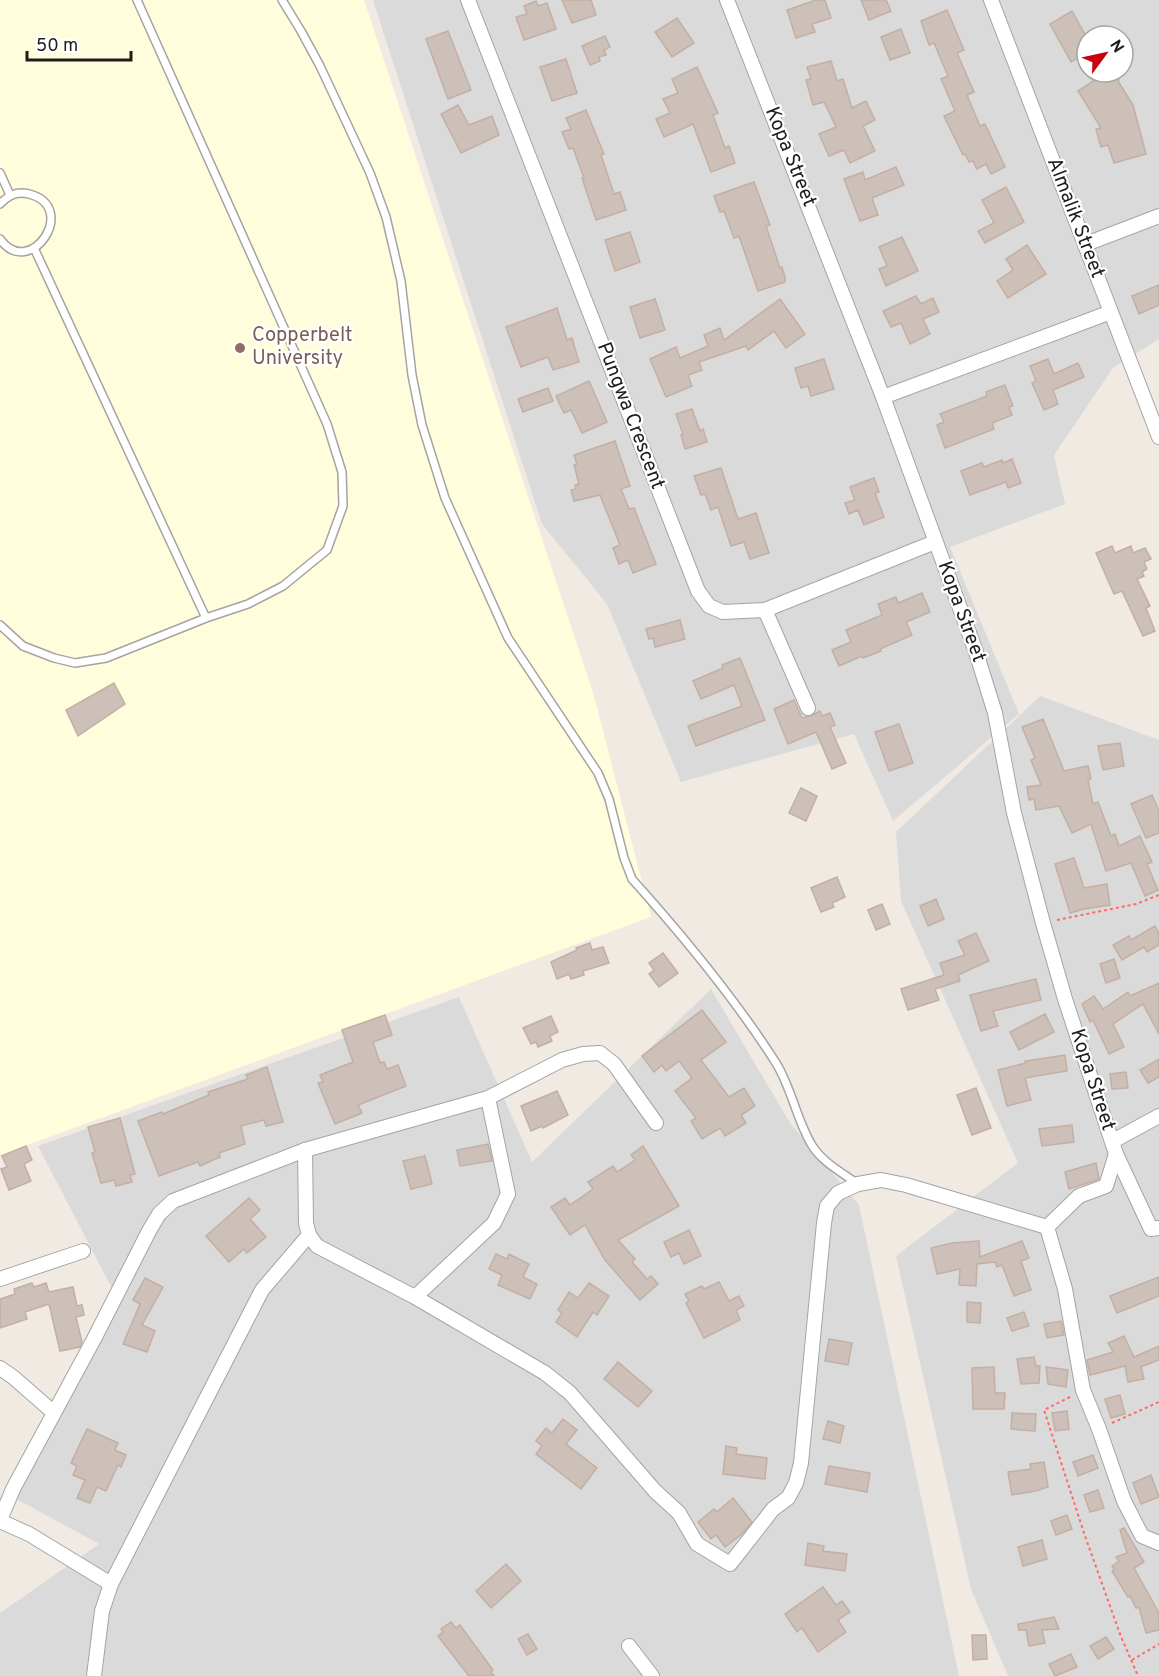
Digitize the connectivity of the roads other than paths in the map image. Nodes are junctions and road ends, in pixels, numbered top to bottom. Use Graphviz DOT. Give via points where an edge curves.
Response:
graph roads {
  1 [pos="137,0"];
  2 [pos="282,0"];
  3 [pos="468,0"];
  4 [pos="728,0"];
  5 [pos="992,0"];
  6 [pos="0,173"];
  7 [pos="10,195"];
  8 [pos="0,204"];
  9 [pos="1159,216"];
  10 [pos="0,239"];
  11 [pos="1086,244"];
  12 [pos="34,248"];
  13 [pos="1110,312"];
  14 [pos="883,397"];
  15 [pos="1155,417"];
  16 [pos="1159,436"];
  17 [pos="935,542"];
  18 [pos="765,610"];
  19 [pos="206,618"];
  20 [pos="0,625"];
  21 [pos="808,708"];
  22 [pos="488,1098"];
  23 [pos="1159,1116"];
  24 [pos="656,1123"];
  25 [pos="1114,1148"];
  26 [pos="305,1150"];
  27 [pos="858,1184"];
  28 [pos="1047,1227"];
  29 [pos="1159,1228"];
  30 [pos="309,1235"];
  31 [pos="83,1251"];
  32 [pos="0,1279"];
  33 [pos="415,1297"];
  34 [pos="0,1368"];
  35 [pos="53,1412"];
  36 [pos="0,1520"];
  37 [pos="1159,1543"];
  38 [pos="111,1584"];
  39 [pos="629,1646"];
  40 [pos="94,1676"];
  41 [pos="652,1676"];
  1 -- 19 [label="lane" via="327,424 342,472 343,506 327,550 283,586 248,604"];
  2 -- 27 [label="lane" via="320,66 386,217 401,281 422,425 445,498 508,638 598,773 632,879 729,993 777,1065 810,1144 826,1162"];
  3 -- 18 [label="street, Pungwa Crescent" via="698,591 709,606 723,612"];
  4 -- 14 [label="street, Kopa Street"];
  5 -- 11 [label="street, Almalik Street"];
  6 -- 7 [label="lane"];
  7 -- 8 [label="lane"];
  7 -- 12 [label="lane" via="36,196 51,216 45,241"];
  9 -- 11 [label="street"];
  10 -- 12 [label="lane" via="12,249"];
  11 -- 13 [label="street, Almalik Street"];
  12 -- 19 [label="lane"];
  13 -- 14 [label="street"];
  13 -- 15 [label="street, Almalik Street"];
  14 -- 17 [label="street, Kopa Street"];
  15 -- 16 [label="street, Almalik Street"];
  17 -- 18 [label="street, Pungwa Crescent"];
  17 -- 25 [label="street, Kopa Street" via="995,712 1014,813 1042,923"];
  18 -- 21 [label="street"];
  19 -- 20 [label="lane" via="106,658 75,663 23,646"];
  22 -- 24 [label="street" via="562,1060 600,1053 614,1064"];
  22 -- 26 [label="street"];
  22 -- 33 [label="street" via="508,1194 494,1223"];
  23 -- 25 [label="street"];
  25 -- 28 [label="street" via="1106,1186 1079,1196"];
  25 -- 29 [label="street, Kopa Street" via="1151,1229"];
  26 -- 30 [label="street"];
  26 -- 35 [label="street" via="194,1192 159,1214"];
  27 -- 28 [label="street" via="881,1180 906,1185"];
  27 -- 33 [label="street" via="838,1193 827,1206 796,1483 788,1498 773,1509 730,1564 696,1544 679,1513 570,1393 545,1373"];
  28 -- 37 [label="street" via="1065,1289 1083,1390 1133,1520 1142,1536"];
  30 -- 33 [label="street" via="317,1246"];
  30 -- 38 [label="street" via="262,1290"];
  31 -- 32 [label="street"];
  34 -- 35 [label="street"];
  35 -- 36 [label="street"];
  36 -- 38 [label="street"];
  38 -- 40 [label="street" via="102,1611"];
  39 -- 41 [label="street"];
}
